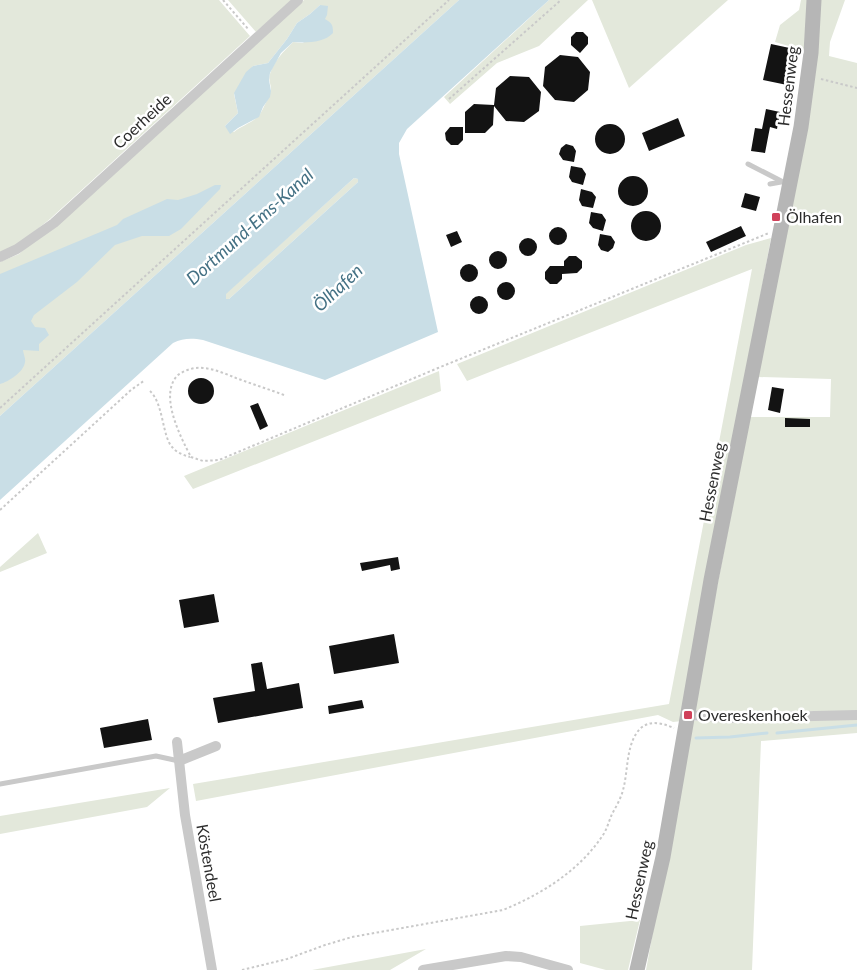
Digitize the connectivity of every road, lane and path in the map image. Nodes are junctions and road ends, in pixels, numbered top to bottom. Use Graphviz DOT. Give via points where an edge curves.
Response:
graph roads {
  1 [pos="223,0"];
  2 [pos="298,0"];
  3 [pos="449,0"];
  4 [pos="561,0"];
  5 [pos="814,0"];
  6 [pos="256,37"];
  7 [pos="809,76"];
  8 [pos="857,88"];
  9 [pos="449,99"];
  10 [pos="748,164"];
  11 [pos="770,184"];
  12 [pos="786,184"];
  13 [pos="780,231"];
  14 [pos="0,257"];
  15 [pos="145,380"];
  16 [pos="150,391"];
  17 [pos="284,394"];
  18 [pos="0,408"];
  19 [pos="191,458"];
  20 [pos="0,510"];
  21 [pos="857,715"];
  22 [pos="687,723"];
  23 [pos="177,742"];
  24 [pos="216,746"];
  25 [pos="179,761"];
  26 [pos="0,784"];
  27 [pos="212,970"];
  28 [pos="242,970"];
  29 [pos="423,970"];
  30 [pos="568,970"];
  31 [pos="637,970"];
  1 -- 6 [label="path"];
  2 -- 6 [label="street, Coerheide"];
  3 -- 18 [label="path"];
  4 -- 9 [label="path"];
  5 -- 7 [label="street, Hessenweg"];
  6 -- 14 [label="street, Coerheide" via="54,222 17,249"];
  7 -- 8 [label="path"];
  7 -- 12 [label="street, Hessenweg" via="801,127"];
  10 -- 12 [label="lane"];
  11 -- 12 [label="lane"];
  12 -- 13 [label="street, Hessenweg"];
  13 -- 19 [label="path" via="742,243 219,460"];
  13 -- 22 [label="street, Hessenweg" via="710,580"];
  15 -- 20 [label="path"];
  16 -- 19 [label="path" via="156,398 170,445"];
  17 -- 19 [label="path" via="204,368 183,372 172,383 169,400"];
  21 -- 22 [label="street" via="731,718"];
  22 -- 28 [label="path" via="654,722 637,732 623,790 603,835 581,862 556,883 526,901 494,912 352,937"];
  22 -- 31 [label="street, Hessenweg" via="663,858"];
  23 -- 25 [label="street, Köstendeel"];
  24 -- 25 [label="street"];
  25 -- 26 [label="lane" via="156,756"];
  25 -- 27 [label="street, Köstendeel"];
  29 -- 30 [label="street" via="506,956"];
}
